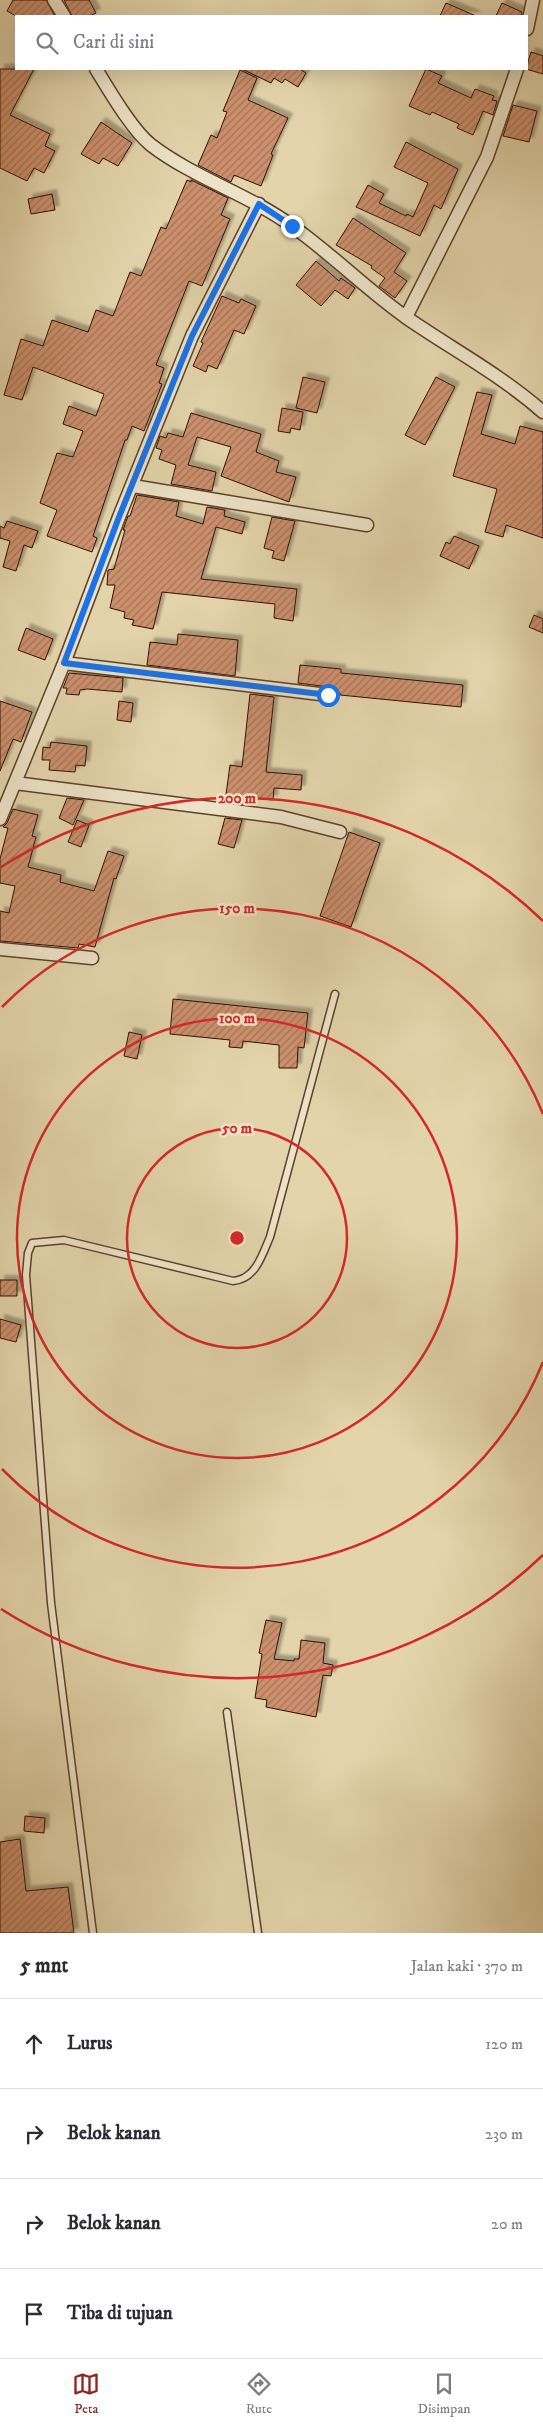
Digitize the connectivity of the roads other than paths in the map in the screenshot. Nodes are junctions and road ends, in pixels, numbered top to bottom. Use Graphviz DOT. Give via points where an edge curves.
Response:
graph roads {
  1 [pos="54,0"];
  2 [pos="533,0"];
  3 [pos="63,15"];
  4 [pos="528,24"];
  5 [pos="97,70"];
  6 [pos="517,70"];
  7 [pos="259,204"];
  8 [pos="406,317"];
  9 [pos="543,412"];
  10 [pos="132,486"];
  11 [pos="367,525"];
  12 [pos="64,663"];
  13 [pos="328,695"];
  14 [pos="15,784"];
  15 [pos="0,819"];
  16 [pos="340,832"];
  17 [pos="0,949"];
  18 [pos="92,958"];
  19 [pos="335,994"];
  20 [pos="227,1712"];
  21 [pos="93,1933"];
  22 [pos="258,1933"];
  1 -- 3 [label="street"];
  2 -- 4 [label="street"];
  5 -- 7 [label="street" via="150,144"];
  6 -- 8 [label="street" via="487,157"];
  7 -- 8 [label="street" via="292,226"];
  7 -- 10 [label="street" via="192,336"];
  8 -- 9 [label="street" via="471,358"];
  10 -- 11 [label="street"];
  10 -- 12 [label="street"];
  12 -- 13 [label="street"];
  12 -- 14 [label="street"];
  14 -- 15 [label="street"];
  14 -- 16 [label="street" via="282,817"];
  17 -- 18 [label="street"];
  19 -- 21 [label="lane" via="270,1236 255,1269 243,1280 64,1240 32,1243 28,1253 26,1275 51,1603"];
  20 -- 22 [label="lane"];
}
